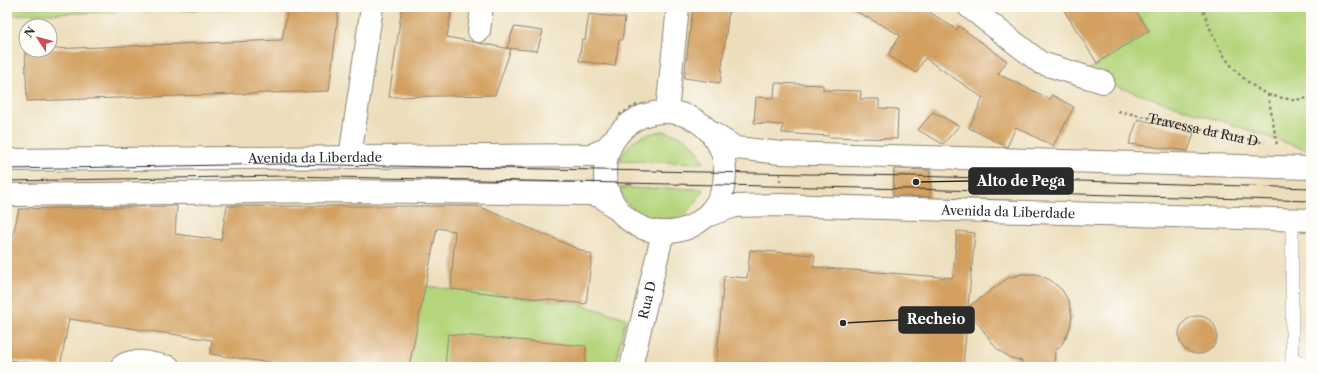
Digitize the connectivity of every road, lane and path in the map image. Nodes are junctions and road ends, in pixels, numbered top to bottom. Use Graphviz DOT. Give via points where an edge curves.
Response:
graph roads {
  1 [pos="372,7"];
  2 [pos="482,7"];
  3 [pos="678,7"];
  4 [pos="969,7"];
  5 [pos="1200,7"];
  6 [pos="1203,8"];
  7 [pos="479,31"];
  8 [pos="1103,82"];
  9 [pos="1268,95"];
  10 [pos="1311,98"];
  11 [pos="667,106"];
  12 [pos="1118,111"];
  13 [pos="618,115"];
  14 [pos="710,125"];
  15 [pos="616,137"];
  16 [pos="1277,146"];
  17 [pos="1275,151"];
  18 [pos="350,157"];
  19 [pos="7,160"];
  20 [pos="780,168"];
  21 [pos="1311,168"];
  22 [pos="780,186"];
  23 [pos="7,194"];
  24 [pos="617,209"];
  25 [pos="706,216"];
  26 [pos="1302,220"];
  27 [pos="663,232"];
  28 [pos="1292,363"];
  29 [pos="1311,366"];
  30 [pos="121,367"];
  31 [pos="169,367"];
  32 [pos="631,367"];
  1 -- 18 [label="street"];
  2 -- 7 [label="street"];
  3 -- 11 [label="street"];
  4 -- 8 [label="street" via="1041,63"];
  5 -- 6 [label="path"];
  6 -- 9 [label="path" via="1221,52 1234,70 1249,85"];
  9 -- 10 [label="path" via="1293,100"];
  9 -- 16 [label="path"];
  11 -- 13 [label="path" via="637,106"];
  11 -- 14 [label="street"];
  11 -- 14 [label="path" via="691,106"];
  11 -- 15 [label="street" via="630,122"];
  12 -- 16 [label="path, Travessa da Rua D"];
  14 -- 21 [label="street" via="736,148 781,153"];
  14 -- 25 [label="street" via="722,150 726,179 716,205"];
  15 -- 18 [label="street, Avenida da Liberdade" via="605,149 592,155"];
  15 -- 24 [label="street" via="608,154 605,173 606,186"];
  16 -- 17 [label="path, Travessa da Rua D"];
  18 -- 19 [label="street, Avenida da Liberdade"];
  20 -- 22 [label="path"];
  23 -- 24 [label="street" via="329,191 591,194 602,197"];
  24 -- 27 [label="street" via="630,221 646,229"];
  25 -- 26 [label="street, Avenida da Liberdade" via="735,206 779,205"];
  25 -- 27 [label="street" via="694,225 679,231"];
  26 -- 28 [label="lane"];
  27 -- 32 [label="street, Rua D"];
  28 -- 29 [label="lane"];
  30 -- 31 [label="street" via="136,362"];
}
